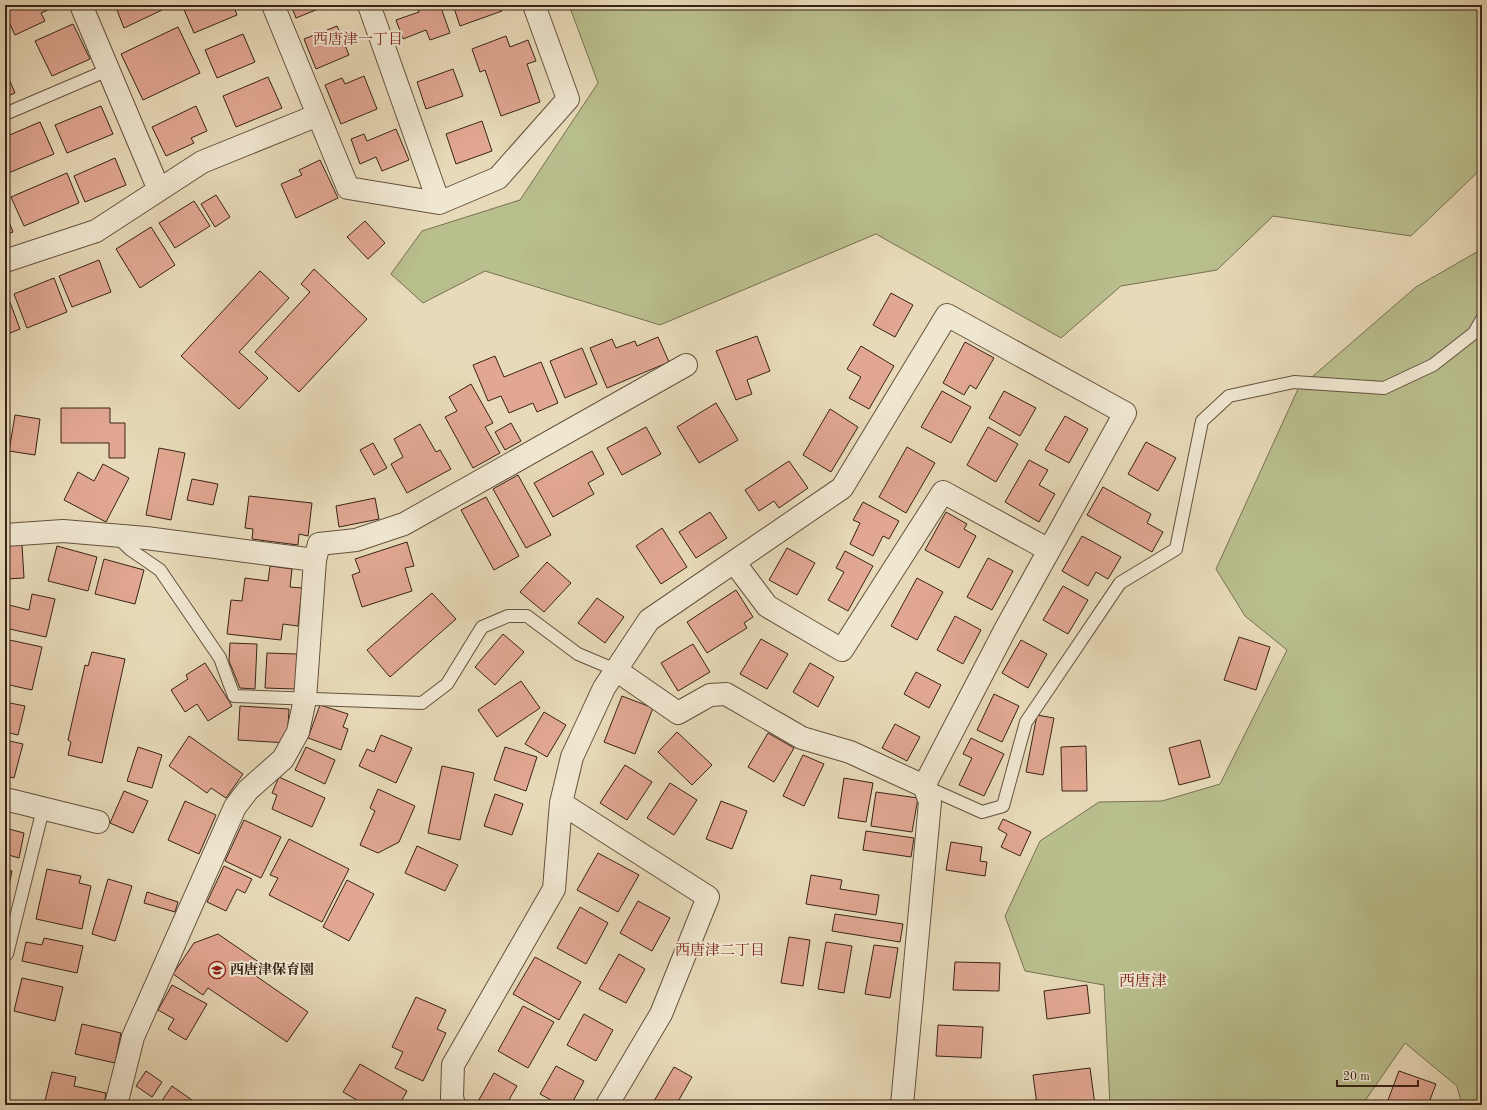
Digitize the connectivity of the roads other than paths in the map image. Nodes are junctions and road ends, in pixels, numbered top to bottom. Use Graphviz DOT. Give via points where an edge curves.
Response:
graph roads {
  1 [pos="81,5"];
  2 [pos="273,5"];
  3 [pos="369,5"];
  4 [pos="534,5"];
  5 [pos="108,70"];
  6 [pos="5,114"];
  7 [pos="318,115"];
  8 [pos="159,190"];
  9 [pos="439,203"];
  10 [pos="5,261"];
  11 [pos="1482,319"];
  12 [pos="686,365"];
  13 [pos="5,535"];
  14 [pos="116,536"];
  15 [pos="1049,550"];
  16 [pos="314,560"];
  17 [pos="734,562"];
  18 [pos="616,670"];
  19 [pos="305,699"];
  20 [pos="924,786"];
  21 [pos="5,800"];
  22 [pos="561,803"];
  23 [pos="43,808"];
  24 [pos="98,822"];
  25 [pos="7,954"];
  26 [pos="116,1105"];
  27 [pos="454,1105"];
  28 [pos="607,1105"];
  29 [pos="902,1105"];
  1 -- 5 [label="street"];
  2 -- 7 [label="street"];
  3 -- 9 [label="street"];
  4 -- 9 [label="street" via="568,99 498,178"];
  5 -- 6 [label="lane"];
  5 -- 8 [label="street"];
  7 -- 8 [label="street" via="202,162"];
  7 -- 9 [label="street" via="348,188"];
  8 -- 10 [label="street" via="96,231"];
  11 -- 20 [label="lane" via="1474,333 1433,365 1384,388 1294,382 1229,396 1202,421 1176,550 1120,583 1026,722 1003,806 982,812"];
  12 -- 16 [label="street" via="404,524 356,540 319,544"];
  13 -- 14 [label="street" via="63,531"];
  14 -- 16 [label="street"];
  14 -- 19 [label="lane" via="160,570 220,658 234,696"];
  15 -- 17 [label="street" via="943,492 842,650 767,606"];
  15 -- 17 [label="street" via="1125,413 947,315 842,488"];
  15 -- 20 [label="street"];
  16 -- 19 [label="street"];
  17 -- 18 [label="street" via="649,620"];
  18 -- 19 [label="lane" via="578,654 527,616 508,616 482,627 447,684 422,703"];
  18 -- 20 [label="street" via="678,713 710,695 726,694 802,738 850,752"];
  18 -- 22 [label="street" via="604,688 572,757"];
  19 -- 26 [label="street" via="298,732 283,759 248,790 235,807 133,1037"];
  20 -- 29 [label="street" via="930,802"];
  21 -- 23 [label="street"];
  22 -- 27 [label="street" via="554,889 454,1065"];
  22 -- 28 [label="street" via="708,897 661,1014"];
  23 -- 24 [label="street"];
  23 -- 25 [label="lane"];
}
